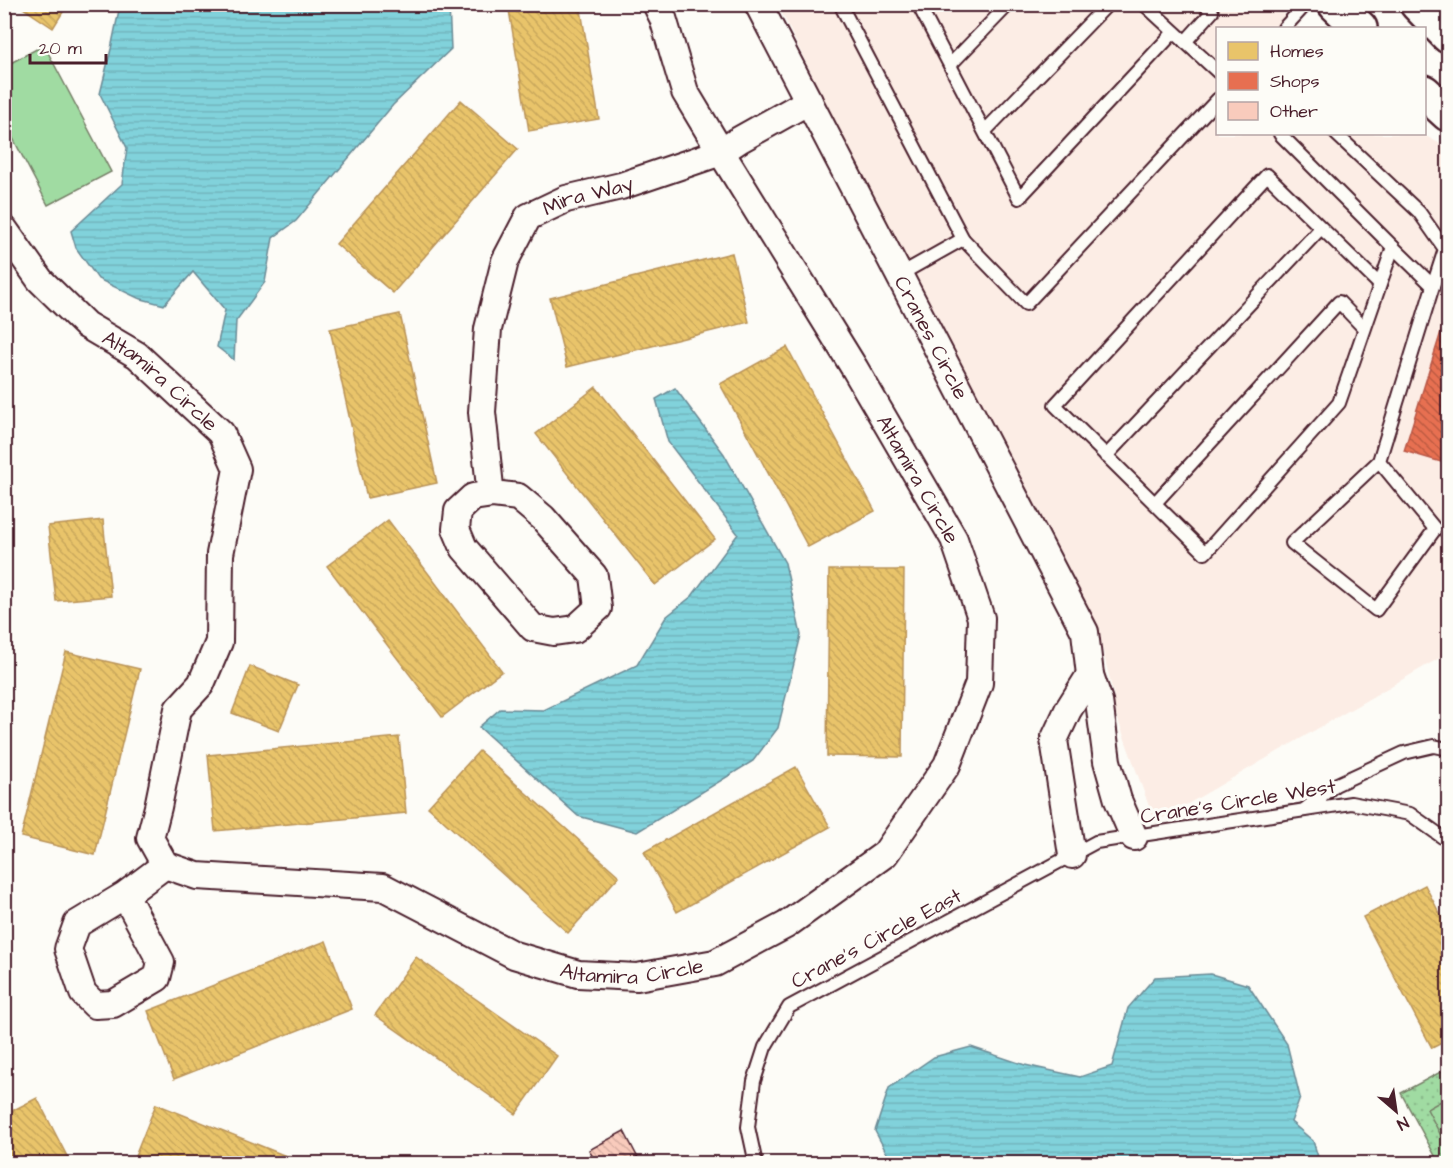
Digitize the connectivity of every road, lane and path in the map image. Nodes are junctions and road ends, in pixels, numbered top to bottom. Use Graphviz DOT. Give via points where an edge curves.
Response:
graph roads {
  1 [pos="656,4"];
  2 [pos="758,4"];
  3 [pos="840,4"];
  4 [pos="918,4"];
  5 [pos="1009,4"];
  6 [pos="1108,4"];
  7 [pos="1144,4"];
  8 [pos="1205,4"];
  9 [pos="1306,4"];
  10 [pos="1335,4"];
  11 [pos="1417,4"];
  12 [pos="1285,27"];
  13 [pos="1359,27"];
  14 [pos="1174,32"];
  15 [pos="1449,36"];
  16 [pos="1185,42"];
  17 [pos="950,65"];
  18 [pos="1216,70"];
  19 [pos="1426,93"];
  20 [pos="809,101"];
  21 [pos="1216,101"];
  22 [pos="1449,114"];
  23 [pos="985,131"];
  24 [pos="1285,135"];
  25 [pos="1337,135"];
  26 [pos="721,152"];
  27 [pos="1321,228"];
  28 [pos="4,229"];
  29 [pos="963,239"];
  30 [pos="1393,247"];
  31 [pos="899,275"];
  32 [pos="1380,285"];
  33 [pos="1433,286"];
  34 [pos="1364,328"];
  35 [pos="1106,456"];
  36 [pos="1379,460"];
  37 [pos="493,494"];
  38 [pos="1155,503"];
  39 [pos="1090,675"];
  40 [pos="1449,748"];
  41 [pos="1303,811"];
  42 [pos="1134,837"];
  43 [pos="1449,841"];
  44 [pos="1096,842"];
  45 [pos="1072,855"];
  46 [pos="165,865"];
  47 [pos="125,895"];
  48 [pos="756,1164"];
  1 -- 26 [label="street, Altamira Circle" via="685,92"];
  2 -- 20 [label="street, Cranes Circle"];
  3 -- 29 [label="lane"];
  4 -- 17 [label="lane"];
  5 -- 17 [label="lane"];
  6 -- 23 [label="lane"];
  7 -- 14 [label="lane"];
  8 -- 16 [label="lane" via="1212,12"];
  9 -- 12 [label="lane"];
  10 -- 13 [label="main road"];
  11 -- 15 [label="main road"];
  14 -- 16 [label="lane"];
  14 -- 23 [label="lane" via="1019,198"];
  16 -- 18 [label="lane"];
  17 -- 23 [label="lane"];
  19 -- 22 [label="main road"];
  20 -- 26 [label="street, Mira Way"];
  20 -- 31 [label="street, Cranes Circle"];
  21 -- 29 [label="lane" via="1026,304"];
  24 -- 30 [label="lane"];
  25 -- 33 [label="lane" via="1419,212 1445,249"];
  26 -- 37 [label="street, Mira Way" via="621,186 566,199 528,217 505,261 488,329 482,412 489,487"];
  26 -- 46 [label="street, Altamira Circle" via="954,539 981,618 979,682 947,765 885,854 786,925 715,963 637,977 578,974 513,955 383,887 197,876"];
  27 -- 32 [label="lane"];
  27 -- 35 [label="lane"];
  27 -- 35 [label="lane" via="1267,175 1055,405"];
  28 -- 46 [label="street, Altamira Circle" via="40,280 86,326 136,355 221,433 237,469 220,554 219,642 201,684 178,709 150,838"];
  29 -- 31 [label="lane"];
  30 -- 32 [label="lane"];
  30 -- 33 [label="lane"];
  31 -- 39 [label="street, Cranes Circle" via="1085,632"];
  32 -- 34 [label="lane"];
  33 -- 36 [label="lane"];
  34 -- 38 [label="lane" via="1339,302"];
  34 -- 38 [label="lane" via="1338,403 1206,553"];
  35 -- 38 [label="lane"];
  36 -- 36 [label="lane" via="1435,529 1376,610 1292,543"];
  37 -- 37 [label="street" via="473,497 458,511 456,529 464,548 533,628 554,632 575,629 598,608 594,576 543,518 518,497"];
  39 -- 42 [label="street, Cranes Circle" via="1099,701 1107,761"];
  39 -- 45 [label="street" via="1054,740"];
  40 -- 41 [label="lane" via="1434,746 1404,753 1335,785"];
  41 -- 42 [label="lane, Crane's Circle West"];
  41 -- 43 [label="lane, Crane's Circle West" via="1351,803 1410,814"];
  42 -- 44 [label="lane, Crane's Circle West"];
  44 -- 45 [label="lane, Crane's Circle East"];
  45 -- 48 [label="lane, Crane's Circle East" via="789,1007 765,1047 754,1081 748,1127"];
  46 -- 47 [label="street"];
}
